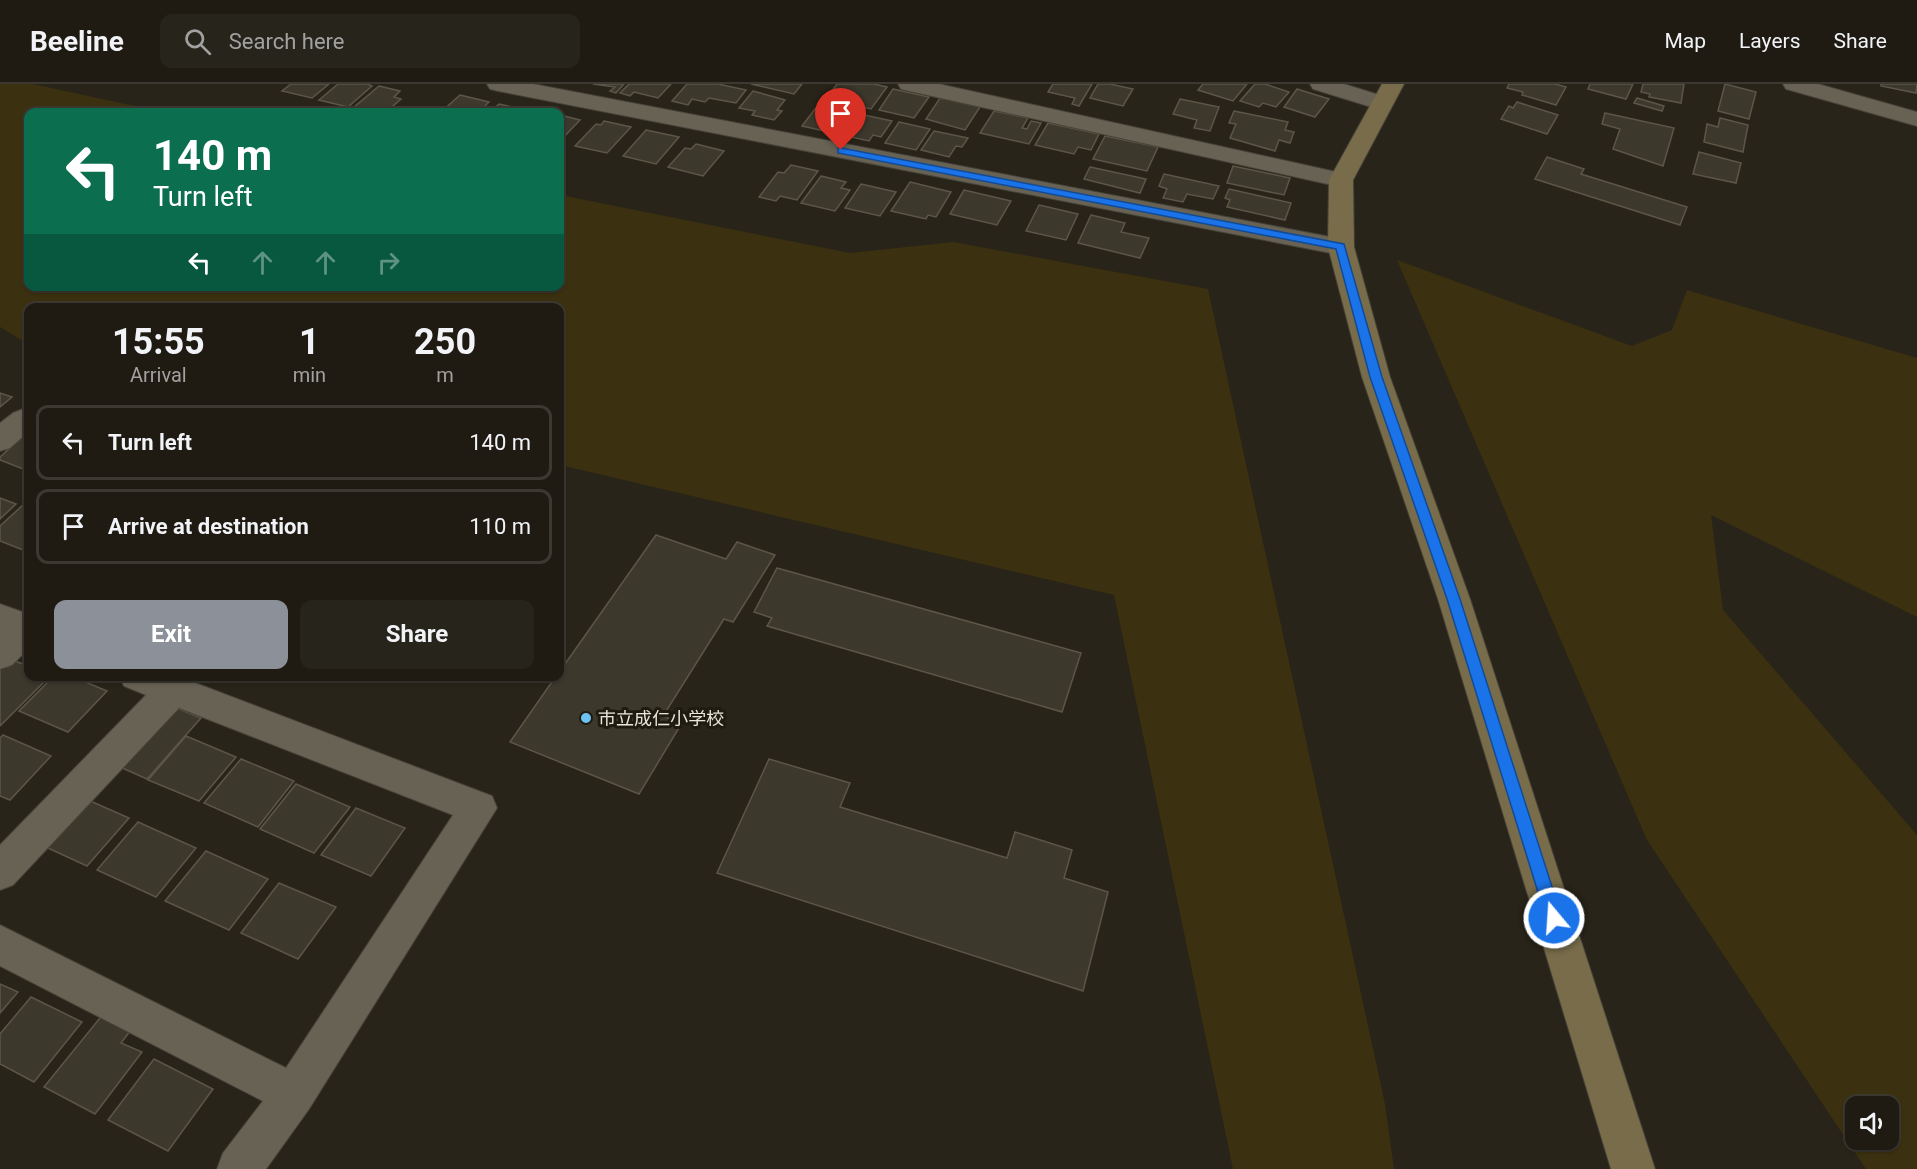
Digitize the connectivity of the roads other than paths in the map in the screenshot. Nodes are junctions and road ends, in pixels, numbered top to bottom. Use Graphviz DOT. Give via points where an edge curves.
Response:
graph roads {
  1 [pos="498,84"];
  2 [pos="909,84"];
  3 [pos="1321,84"];
  4 [pos="1794,84"];
  5 [pos="1387,93"];
  6 [pos="1917,119"];
  7 [pos="1341,180"];
  8 [pos="1341,247"];
  9 [pos="24,420"];
  10 [pos="0,440"];
  11 [pos="21,626"];
  12 [pos="0,655"];
  13 [pos="147,681"];
  14 [pos="172,692"];
  15 [pos="0,872"];
  16 [pos="0,945"];
  17 [pos="294,1094"];
  18 [pos="239,1169"];
  19 [pos="1633,1169"];
  1 -- 8 [label="street"];
  2 -- 7 [label="street"];
  3 -- 5 [label="street"];
  4 -- 6 [label="street"];
  5 -- 7 [label="street"];
  7 -- 8 [label="street"];
  8 -- 19 [label="street" via="1376,377 1454,599"];
  9 -- 10 [label="street"];
  11 -- 12 [label="street"];
  13 -- 14 [label="street"];
  14 -- 15 [label="street"];
  14 -- 17 [label="street" via="479,808"];
  16 -- 17 [label="street"];
  17 -- 18 [label="street"];
}
